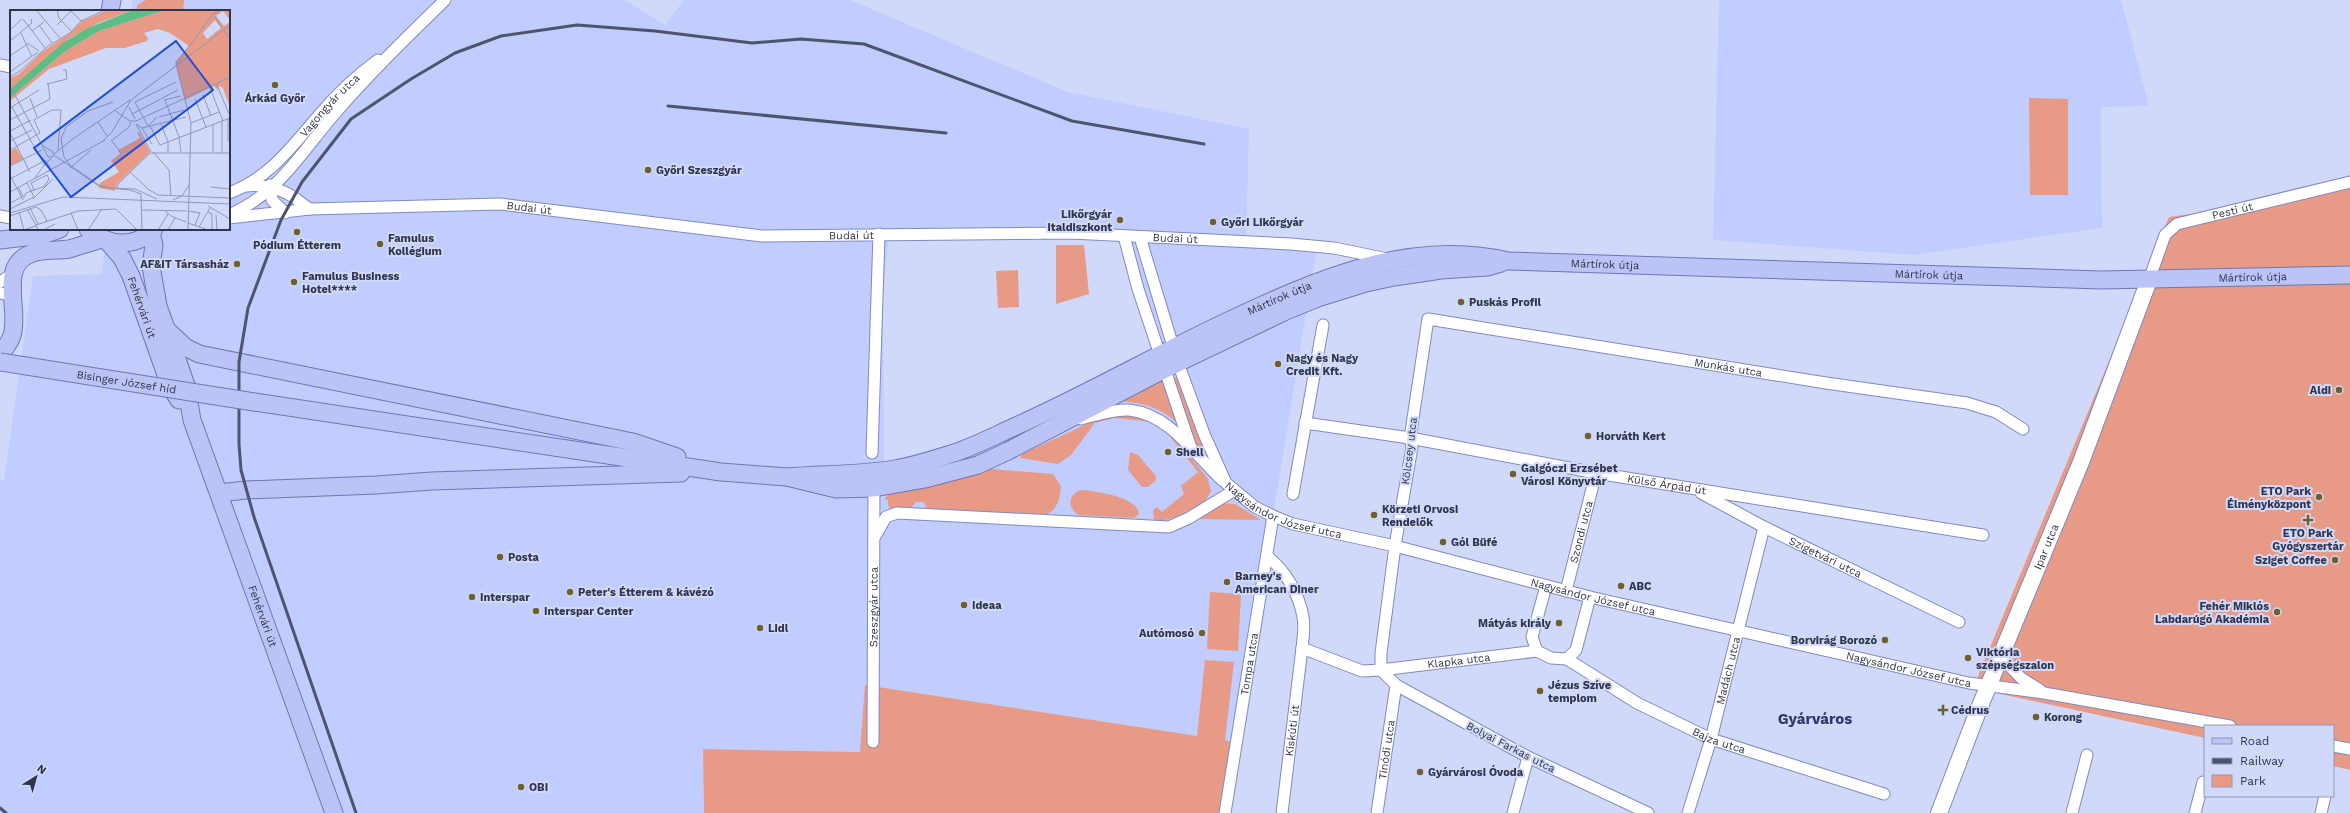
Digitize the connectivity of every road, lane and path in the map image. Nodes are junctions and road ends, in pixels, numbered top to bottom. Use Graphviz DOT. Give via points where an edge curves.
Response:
graph roads {
  1 [pos="112,0"];
  2 [pos="445,0"];
  3 [pos="110,10"];
  4 [pos="405,39"];
  5 [pos="0,65"];
  6 [pos="10,67"];
  7 [pos="276,163"];
  8 [pos="288,172"];
  9 [pos="2350,182"];
  10 [pos="246,186"];
  11 [pos="271,189"];
  12 [pos="230,193"];
  13 [pos="290,195"];
  14 [pos="310,209"];
  15 [pos="284,213"];
  16 [pos="230,215"];
  17 [pos="0,216"];
  18 [pos="10,218"];
  19 [pos="230,218"];
  20 [pos="57,230"];
  21 [pos="89,230"];
  22 [pos="152,231"];
  23 [pos="879,234"];
  24 [pos="1124,236"];
  25 [pos="1140,237"];
  26 [pos="0,240"];
  27 [pos="104,240"];
  28 [pos="1392,261"];
  29 [pos="1508,261"];
  30 [pos="2350,275"];
  31 [pos="5,278"];
  32 [pos="2149,280"];
  33 [pos="7,294"];
  34 [pos="1428,319"];
  35 [pos="1323,325"];
  36 [pos="167,330"];
  37 [pos="0,355"];
  38 [pos="1169,358"];
  39 [pos="0,362"];
  40 [pos="192,420"];
  41 [pos="1059,424"];
  42 [pos="1305,424"];
  43 [pos="2022,430"];
  44 [pos="1410,438"];
  45 [pos="1190,445"];
  46 [pos="872,452"];
  47 [pos="721,472"];
  48 [pos="1596,473"];
  49 [pos="874,479"];
  50 [pos="1229,487"];
  51 [pos="1694,489"];
  52 [pos="219,493"];
  53 [pos="1293,494"];
  54 [pos="1273,516"];
  55 [pos="1764,527"];
  56 [pos="1983,535"];
  57 [pos="874,538"];
  58 [pos="1394,546"];
  59 [pos="1268,556"];
  60 [pos="1546,586"];
  61 [pos="1566,591"];
  62 [pos="1590,598"];
  63 [pos="1959,622"];
  64 [pos="1738,631"];
  65 [pos="1302,648"];
  66 [pos="1537,651"];
  67 [pos="2002,658"];
  68 [pos="1567,659"];
  69 [pos="1381,670"];
  70 [pos="1990,685"];
  71 [pos="1396,686"];
  72 [pos="2044,693"];
  73 [pos="2224,725"];
  74 [pos="1711,739"];
  75 [pos="873,742"];
  76 [pos="2334,746"];
  77 [pos="2350,749"];
  78 [pos="2087,755"];
  79 [pos="1528,757"];
  80 [pos="2203,782"];
  81 [pos="1884,794"];
  82 [pos="2325,797"];
  83 [pos="334,813"];
  84 [pos="1225,813"];
  85 [pos="1282,813"];
  86 [pos="1377,813"];
  87 [pos="1513,813"];
  88 [pos="1648,813"];
  89 [pos="1688,813"];
  90 [pos="1939,813"];
  91 [pos="2072,813"];
  92 [pos="2194,813"];
  93 [pos="2321,813"];
  1 -- 3 [label="main road"];
  2 -- 4 [label="street, Vagongyár utca"];
  4 -- 7 [label="street, Vagongyár utca" via="351,82"];
  4 -- 8 [label="street, Vagongyár utca" via="336,112"];
  5 -- 6 [label="street"];
  7 -- 10 [label="street, Vagongyár utca"];
  7 -- 11 [label="street" via="270,176"];
  8 -- 11 [label="street, Vagongyár utca"];
  8 -- 13 [label="street"];
  9 -- 32 [label="street, Pesti út" via="2177,224 2165,235"];
  10 -- 11 [label="street" via="255,185"];
  10 -- 12 [label="street"];
  11 -- 13 [label="street"];
  11 -- 15 [label="street" via="272,200"];
  11 -- 16 [label="street" via="249,206"];
  13 -- 14 [label="street"];
  14 -- 15 [label="street, Budai út"];
  14 -- 23 [label="street, Budai út" via="500,204 762,236"];
  15 -- 19 [label="street, Budai út"];
  17 -- 18 [label="street"];
  20 -- 26 [label="main road" via="43,235"];
  21 -- 27 [label="main road, Fehérvári út"];
  22 -- 27 [label="main road" via="139,240 125,243"];
  22 -- 36 [label="main road, Fehérvári út" via="154,245 151,266 155,291"];
  23 -- 24 [label="street, Budai út" via="1048,233"];
  23 -- 46 [label="street"];
  24 -- 25 [label="street, Budai út"];
  24 -- 38 [label="street"];
  25 -- 28 [label="street, Budai út" via="1334,248"];
  25 -- 38 [label="street, Nagysándor József utca"];
  27 -- 31 [label="main road" via="69,249 31,254 21,258"];
  27 -- 40 [label="main road, Fehérvári út" via="122,258 131,276 170,386"];
  28 -- 29 [label="main road, Mártírok útja" via="1439,255 1470,255"];
  28 -- 38 [label="main road, Mártírok útja" via="1340,273 1284,294"];
  29 -- 32 [label="main road, Mártírok útja" via="2078,280"];
  29 -- 38 [label="main road, Mártírok útja" via="1487,267 1394,277 1344,289"];
  30 -- 32 [label="main road, Mártírok útja"];
  31 -- 33 [label="main road"];
  32 -- 67 [label="street, Ipar utca" via="2081,462"];
  33 -- 37 [label="main road" via="13,332"];
  34 -- 43 [label="street, Munkás utca" via="1967,403 1996,412"];
  34 -- 44 [label="street, Kölcsey utca"];
  35 -- 42 [label="street"];
  36 -- 40 [label="main road, Fehérvári út" via="186,385"];
  36 -- 47 [label="main road" via="176,340 199,354 633,442"];
  38 -- 41 [label="main road"];
  38 -- 45 [label="street"];
  38 -- 49 [label="main road" via="971,446"];
  38 -- 50 [label="street, Nagysándor József utca"];
  39 -- 47 [label="main road, Bisinger József híd, bridge"];
  40 -- 52 [label="main road, Fehérvári út"];
  41 -- 45 [label="street" via="1129,410 1163,421"];
  41 -- 49 [label="main road" via="978,465 925,479"];
  42 -- 44 [label="street, Külső Árpád út"];
  42 -- 53 [label="street"];
  44 -- 48 [label="street, Külső Árpád út"];
  44 -- 58 [label="street, Kölcsey utca" via="1412,447"];
  45 -- 50 [label="street" via="1206,466"];
  47 -- 49 [label="main road"];
  47 -- 52 [label="main road" via="432,481"];
  48 -- 51 [label="street, Külső Árpád út"];
  48 -- 61 [label="street, Szondi utca"];
  49 -- 57 [label="street, Szeszgyár utca"];
  50 -- 54 [label="street, Nagysándor József utca" via="1255,507"];
  50 -- 57 [label="street" via="1189,518 1169,527 904,513 886,517"];
  51 -- 55 [label="street, Szigetvári utca"];
  51 -- 56 [label="street, Külső Árpád út"];
  52 -- 83 [label="main road, Fehérvári út"];
  54 -- 58 [label="street, Nagysándor József utca" via="1293,524"];
  54 -- 59 [label="street, Tompa utca"];
  55 -- 63 [label="street, Szigetvári utca"];
  55 -- 64 [label="street, Madách utca"];
  57 -- 75 [label="street, Szeszgyár utca"];
  58 -- 60 [label="street, Nagysándor József utca"];
  58 -- 69 [label="street, Kölcsey utca"];
  59 -- 65 [label="street" via="1281,567 1294,591 1303,618"];
  59 -- 84 [label="street, Tompa utca"];
  60 -- 61 [label="street, Nagysándor József utca"];
  60 -- 66 [label="street" via="1532,637"];
  61 -- 62 [label="street, Nagysándor József utca"];
  62 -- 64 [label="street, Nagysándor József utca"];
  62 -- 68 [label="street" via="1576,650"];
  64 -- 70 [label="street, Nagysándor József utca" via="1969,683"];
  64 -- 74 [label="street, Madách utca"];
  65 -- 69 [label="street" via="1362,671"];
  65 -- 85 [label="street, Kiskúti út"];
  66 -- 68 [label="street" via="1551,658"];
  66 -- 69 [label="street, Klapka utca"];
  67 -- 70 [label="street, Ipar utca"];
  67 -- 72 [label="street" via="2020,678"];
  68 -- 74 [label="street, Bajza utca" via="1637,704"];
  69 -- 71 [label="street, Bolyai Farkas utca"];
  70 -- 72 [label="street, Nagysándor József utca"];
  70 -- 90 [label="street, Ipar utca"];
  71 -- 79 [label="street, Bolyai Farkas utca"];
  71 -- 86 [label="street, Tinódi utca"];
  72 -- 73 [label="street, Nagysándor József utca"];
  74 -- 81 [label="street, Bajza utca"];
  74 -- 89 [label="street, Madách utca"];
  76 -- 77 [label="street"];
  78 -- 91 [label="street"];
  79 -- 87 [label="street"];
  79 -- 88 [label="street, Bolyai Farkas utca"];
  80 -- 92 [label="street"];
  82 -- 93 [label="street"];
}
